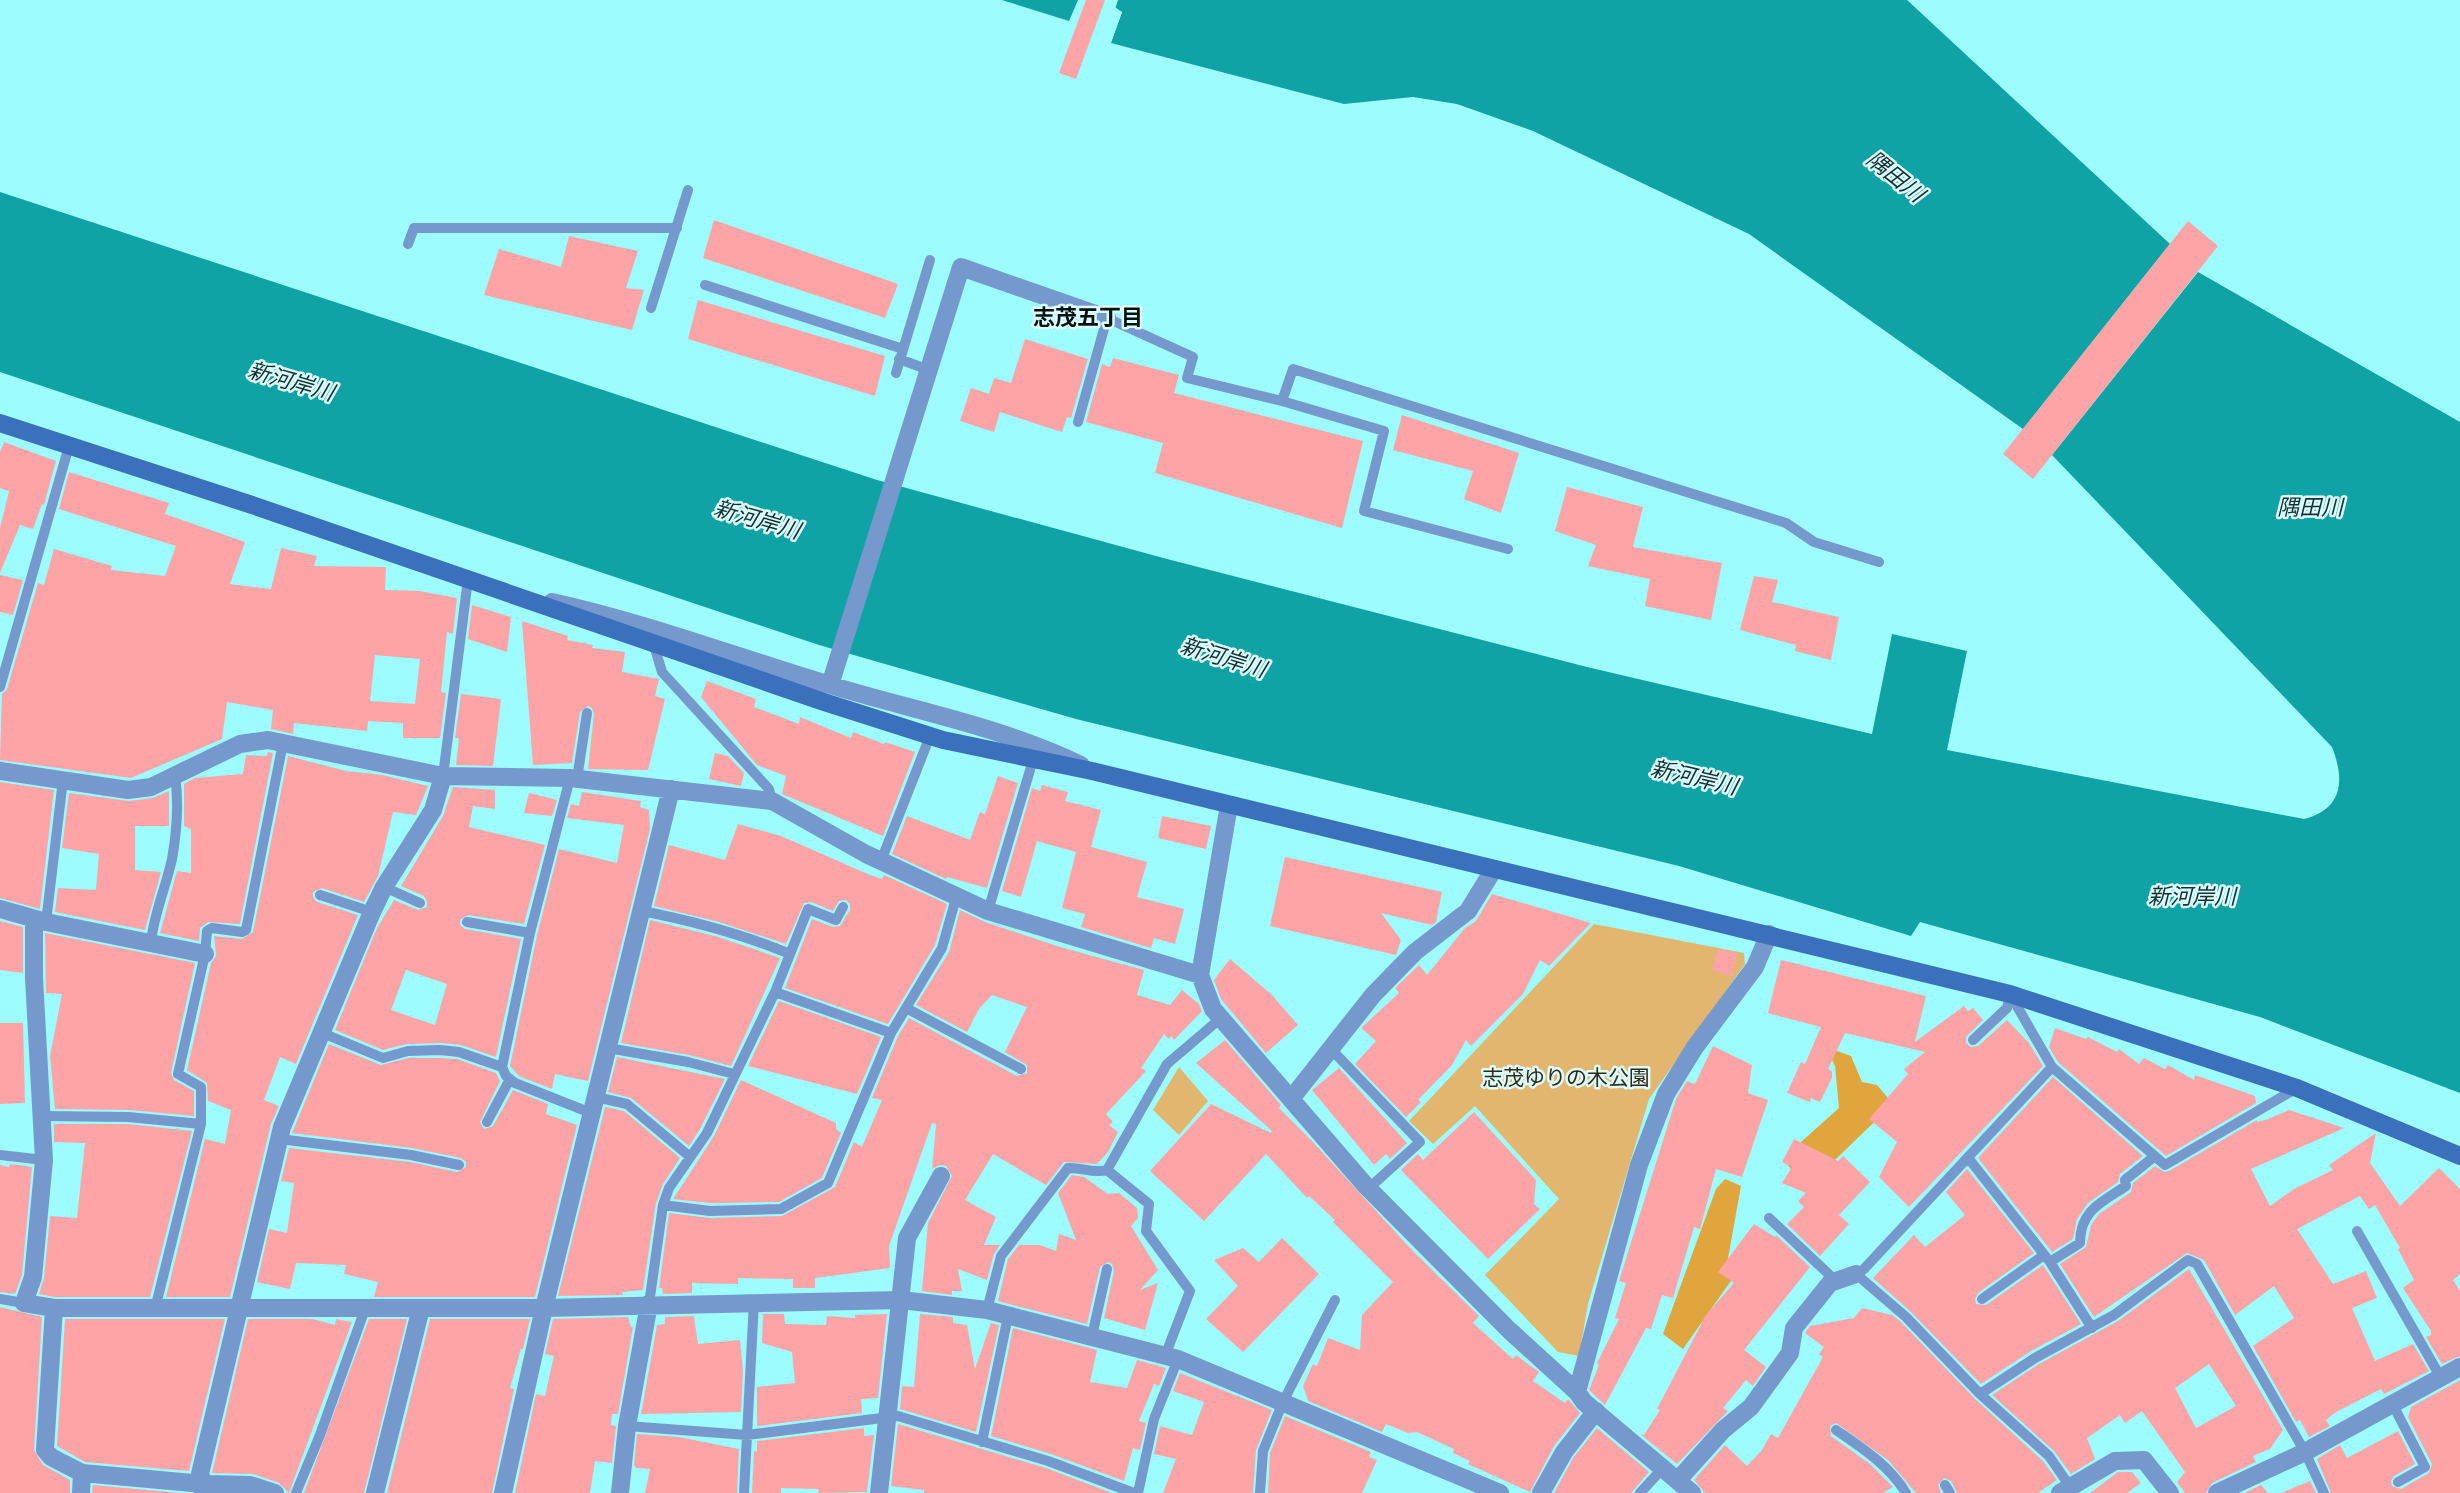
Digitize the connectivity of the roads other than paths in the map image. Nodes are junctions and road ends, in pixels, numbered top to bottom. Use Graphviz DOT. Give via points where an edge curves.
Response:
graph roads {
  1 [pos="688,190"];
  2 [pos="677,228"];
  3 [pos="408,244"];
  4 [pos="930,260"];
  5 [pos="705,285"];
  6 [pos="651,308"];
  7 [pos="1107,318"];
  8 [pos="901,354"];
  9 [pos="929,370"];
  10 [pos="896,373"];
  11 [pos="1282,401"];
  12 [pos="1078,422"];
  13 [pos="0,423"];
  14 [pos="69,446"];
  15 [pos="1508,549"];
  16 [pos="1879,562"];
  17 [pos="468,579"];
  18 [pos="512,592"];
  19 [pos="653,642"];
  20 [pos="830,685"];
  21 [pos="0,687"];
  22 [pos="587,713"];
  23 [pos="930,736"];
  24 [pos="283,743"];
  25 [pos="1033,760"];
  26 [pos="0,771"];
  27 [pos="1092,771"];
  28 [pos="176,775"];
  29 [pos="444,776"];
  30 [pos="573,778"];
  31 [pos="63,780"];
  32 [pos="671,789"];
  33 [pos="772,801"];
  34 [pos="1228,805"];
  35 [pos="881,861"];
  36 [pos="1494,869"];
  37 [pos="384,887"];
  38 [pos="320,895"];
  39 [pos="956,898"];
  40 [pos="420,903"];
  41 [pos="843,907"];
  42 [pos="0,909"];
  43 [pos="642,911"];
  44 [pos="988,911"];
  45 [pos="372,912"];
  46 [pos="40,920"];
  47 [pos="467,922"];
  48 [pos="531,933"];
  49 [pos="1769,934"];
  50 [pos="151,942"];
  51 [pos="205,954"];
  52 [pos="790,954"];
  53 [pos="1200,975"];
  54 [pos="775,992"];
  55 [pos="2010,994"];
  56 [pos="906,1008"];
  57 [pos="1221,1018"];
  58 [pos="320,1032"];
  59 [pos="891,1033"];
  60 [pos="1973,1040"];
  61 [pos="608,1048"];
  62 [pos="1331,1048"];
  63 [pos="502,1067"];
  64 [pos="2052,1067"];
  65 [pos="1021,1069"];
  66 [pos="734,1074"];
  67 [pos="510,1079"];
  68 [pos="2297,1088"];
  69 [pos="1291,1099"];
  70 [pos="593,1105"];
  71 [pos="43,1116"];
  72 [pos="487,1122"];
  73 [pos="201,1124"];
  74 [pos="279,1139"];
  75 [pos="0,1155"];
  76 [pos="689,1156"];
  77 [pos="2155,1156"];
  78 [pos="2460,1156"];
  79 [pos="1969,1159"];
  80 [pos="44,1160"];
  81 [pos="459,1165"];
  82 [pos="1107,1170"];
  83 [pos="941,1176"];
  84 [pos="1369,1188"];
  85 [pos="663,1205"];
  86 [pos="1768,1218"];
  87 [pos="2357,1231"];
  88 [pos="2047,1259"];
  89 [pos="1107,1269"];
  90 [pos="1856,1274"];
  91 [pos="1836,1281"];
  92 [pos="0,1299"];
  93 [pos="1982,1299"];
  94 [pos="901,1300"];
  95 [pos="1335,1300"];
  96 [pos="754,1301"];
  97 [pos="24,1303"];
  98 [pos="649,1304"];
  99 [pos="54,1308"];
  100 [pos="421,1308"];
  101 [pos="544,1308"];
  102 [pos="155,1309"];
  103 [pos="365,1309"];
  104 [pos="240,1310"];
  105 [pos="987,1310"];
  106 [pos="1008,1316"];
  107 [pos="2092,1328"];
  108 [pos="1092,1336"];
  109 [pos="1172,1357"];
  110 [pos="2460,1367"];
  111 [pos="2441,1378"];
  112 [pos="1577,1392"];
  113 [pos="1980,1395"];
  114 [pos="1283,1402"];
  115 [pos="2393,1405"];
  116 [pos="1596,1411"];
  117 [pos="886,1415"];
  118 [pos="627,1426"];
  119 [pos="1836,1431"];
  120 [pos="747,1435"];
  121 [pos="982,1443"];
  122 [pos="2305,1452"];
  123 [pos="1664,1468"];
  124 [pos="82,1473"];
  125 [pos="1678,1480"];
  126 [pos="2398,1482"];
  127 [pos="204,1489"];
  128 [pos="2066,1490"];
  129 [pos="81,1493"];
  130 [pos="275,1493"];
  131 [pos="296,1493"];
  132 [pos="375,1493"];
  133 [pos="503,1493"];
  134 [pos="620,1493"];
  135 [pos="744,1493"];
  136 [pos="879,1493"];
  137 [pos="1136,1493"];
  138 [pos="1260,1493"];
  139 [pos="1500,1493"];
  140 [pos="1541,1493"];
  141 [pos="1640,1493"];
  142 [pos="1692,1493"];
  143 [pos="1906,1493"];
  144 [pos="2170,1493"];
  145 [pos="2217,1493"];
  146 [pos="2324,1493"];
  1 -- 2 [label="lane"];
  2 -- 3 [label="lane" via="414,228"];
  2 -- 6 [label="lane"];
  4 -- 8 [label="lane"];
  5 -- 8 [label="lane"];
  7 -- 9 [label="street" via="961,267"];
  7 -- 11 [label="lane" via="1193,357 1187,378"];
  7 -- 12 [label="lane"];
  8 -- 9 [label="lane"];
  8 -- 10 [label="lane"];
  9 -- 20 [label="street"];
  11 -- 15 [label="lane" via="1384,431 1364,511"];
  11 -- 16 [label="lane" via="1293,369 1775,520 1814,543"];
  13 -- 14 [label="street"];
  14 -- 17 [label="street"];
  14 -- 21 [label="lane"];
  17 -- 18 [label="street"];
  17 -- 29 [label="lane"];
  18 -- 19 [label="street"];
  18 -- 20 [label="street" via="673,633"];
  19 -- 23 [label="street"];
  19 -- 33 [label="lane" via="662,672 769,789"];
  20 -- 27 [label="street" via="1037,744"];
  22 -- 30 [label="lane"];
  23 -- 25 [label="street"];
  23 -- 35 [label="lane"];
  24 -- 28 [label="street" via="268,740 240,744"];
  24 -- 29 [label="street"];
  24 -- 51 [label="lane" via="246,930 209,929"];
  25 -- 27 [label="street"];
  25 -- 44 [label="lane"];
  26 -- 31 [label="street"];
  27 -- 34 [label="street"];
  28 -- 31 [label="street" via="151,787 128,790"];
  28 -- 50 [label="lane" via="179,803 172,861 154,917"];
  29 -- 30 [label="street"];
  29 -- 37 [label="street" via="433,810"];
  30 -- 32 [label="street"];
  30 -- 48 [label="lane"];
  31 -- 46 [label="lane"];
  32 -- 33 [label="street"];
  32 -- 43 [label="street"];
  33 -- 35 [label="street"];
  34 -- 36 [label="street"];
  34 -- 53 [label="street"];
  35 -- 39 [label="street"];
  36 -- 49 [label="street"];
  36 -- 62 [label="street" via="1468,911 1415,952 1373,995"];
  37 -- 40 [label="lane"];
  37 -- 45 [label="street"];
  38 -- 45 [label="lane"];
  39 -- 44 [label="street"];
  39 -- 56 [label="lane" via="942,948"];
  41 -- 52 [label="lane" via="836,920 808,909"];
  42 -- 46 [label="street"];
  43 -- 52 [label="lane" via="695,921"];
  43 -- 61 [label="street"];
  44 -- 53 [label="street"];
  45 -- 58 [label="street"];
  46 -- 50 [label="street"];
  46 -- 71 [label="street" via="34,978"];
  47 -- 48 [label="lane"];
  48 -- 63 [label="lane"];
  49 -- 55 [label="street"];
  49 -- 112 [label="street" via="1755,968 1695,1047 1666,1094 1639,1165"];
  50 -- 51 [label="street"];
  51 -- 73 [label="lane" via="178,1074 201,1088"];
  52 -- 54 [label="lane"];
  53 -- 57 [label="street" via="1213,1009"];
  54 -- 59 [label="lane"];
  54 -- 66 [label="lane"];
  55 -- 60 [label="lane" via="2007,1008"];
  55 -- 64 [label="lane"];
  55 -- 68 [label="street"];
  56 -- 59 [label="lane"];
  56 -- 65 [label="lane"];
  57 -- 69 [label="street"];
  57 -- 82 [label="lane" via="1167,1064"];
  58 -- 63 [label="lane" via="383,1058 408,1051 440,1050 459,1052"];
  58 -- 74 [label="street"];
  59 -- 85 [label="lane" via="828,1183 781,1209 710,1211"];
  61 -- 66 [label="lane"];
  61 -- 70 [label="street"];
  62 -- 69 [label="street"];
  62 -- 84 [label="lane" via="1420,1142"];
  63 -- 67 [label="lane"];
  64 -- 77 [label="lane"];
  64 -- 79 [label="lane"];
  66 -- 76 [label="lane" via="706,1133"];
  67 -- 70 [label="lane"];
  67 -- 72 [label="lane"];
  68 -- 77 [label="lane" via="2165,1165"];
  68 -- 78 [label="street"];
  69 -- 84 [label="street"];
  70 -- 76 [label="lane" via="627,1104"];
  70 -- 101 [label="street"];
  71 -- 73 [label="lane" via="128,1117"];
  71 -- 80 [label="street"];
  73 -- 102 [label="lane"];
  74 -- 81 [label="lane" via="411,1155"];
  74 -- 104 [label="street"];
  75 -- 80 [label="lane"];
  76 -- 85 [label="lane"];
  77 -- 88 [label="lane" via="2125,1180 2126,1186 2088,1214 2080,1243"];
  79 -- 88 [label="lane"];
  79 -- 90 [label="lane"];
  80 -- 97 [label="street" via="33,1276"];
  82 -- 105 [label="lane" via="1098,1173 1068,1168 1001,1256"];
  82 -- 109 [label="lane" via="1149,1204 1146,1230 1190,1291"];
  83 -- 94 [label="street" via="907,1238"];
  84 -- 112 [label="street" via="1509,1330"];
  85 -- 98 [label="lane"];
  86 -- 91 [label="lane"];
  87 -- 111 [label="lane"];
  88 -- 93 [label="lane"];
  88 -- 107 [label="lane"];
  89 -- 108 [label="lane"];
  90 -- 91 [label="street"];
  90 -- 113 [label="lane" via="1906,1317"];
  91 -- 125 [label="street" via="1830,1283 1794,1328 1790,1353 1751,1407 1723,1430"];
  92 -- 97 [label="lane"];
  94 -- 96 [label="street"];
  94 -- 105 [label="street"];
  94 -- 117 [label="street"];
  95 -- 114 [label="lane"];
  96 -- 98 [label="street"];
  96 -- 120 [label="lane"];
  97 -- 99 [label="street"];
  98 -- 101 [label="street"];
  98 -- 118 [label="street"];
  99 -- 102 [label="street"];
  99 -- 124 [label="street" via="45,1450"];
  100 -- 101 [label="street"];
  100 -- 103 [label="street"];
  100 -- 132 [label="street"];
  101 -- 133 [label="street"];
  102 -- 104 [label="street"];
  103 -- 104 [label="street"];
  103 -- 131 [label="lane"];
  104 -- 127 [label="street" via="200,1474"];
  105 -- 106 [label="street"];
  106 -- 108 [label="street"];
  106 -- 121 [label="lane"];
  107 -- 113 [label="lane" via="2035,1358"];
  107 -- 122 [label="lane" via="2187,1260 2197,1264"];
  108 -- 109 [label="street"];
  109 -- 114 [label="street"];
  109 -- 137 [label="lane"];
  110 -- 111 [label="street"];
  111 -- 115 [label="street"];
  112 -- 116 [label="street"];
  113 -- 128 [label="lane" via="2049,1456"];
  114 -- 138 [label="lane" via="1263,1451"];
  114 -- 139 [label="street"];
  115 -- 122 [label="street"];
  115 -- 126 [label="lane" via="2425,1467"];
  116 -- 123 [label="street"];
  116 -- 140 [label="street" via="1564,1452"];
  117 -- 120 [label="lane"];
  117 -- 121 [label="lane"];
  117 -- 136 [label="street"];
  118 -- 120 [label="lane"];
  118 -- 134 [label="street"];
  119 -- 143 [label="lane" via="1873,1456"];
  120 -- 135 [label="lane"];
  121 -- 137 [label="lane" via="1048,1461"];
  122 -- 145 [label="street"];
  122 -- 146 [label="lane"];
  123 -- 125 [label="street"];
  123 -- 141 [label="lane"];
  124 -- 127 [label="street"];
  124 -- 129 [label="street"];
  125 -- 142 [label="street"];
  127 -- 130 [label="street" via="250,1485"];
  128 -- 144 [label="street" via="2115,1461 2144,1460"];
}
